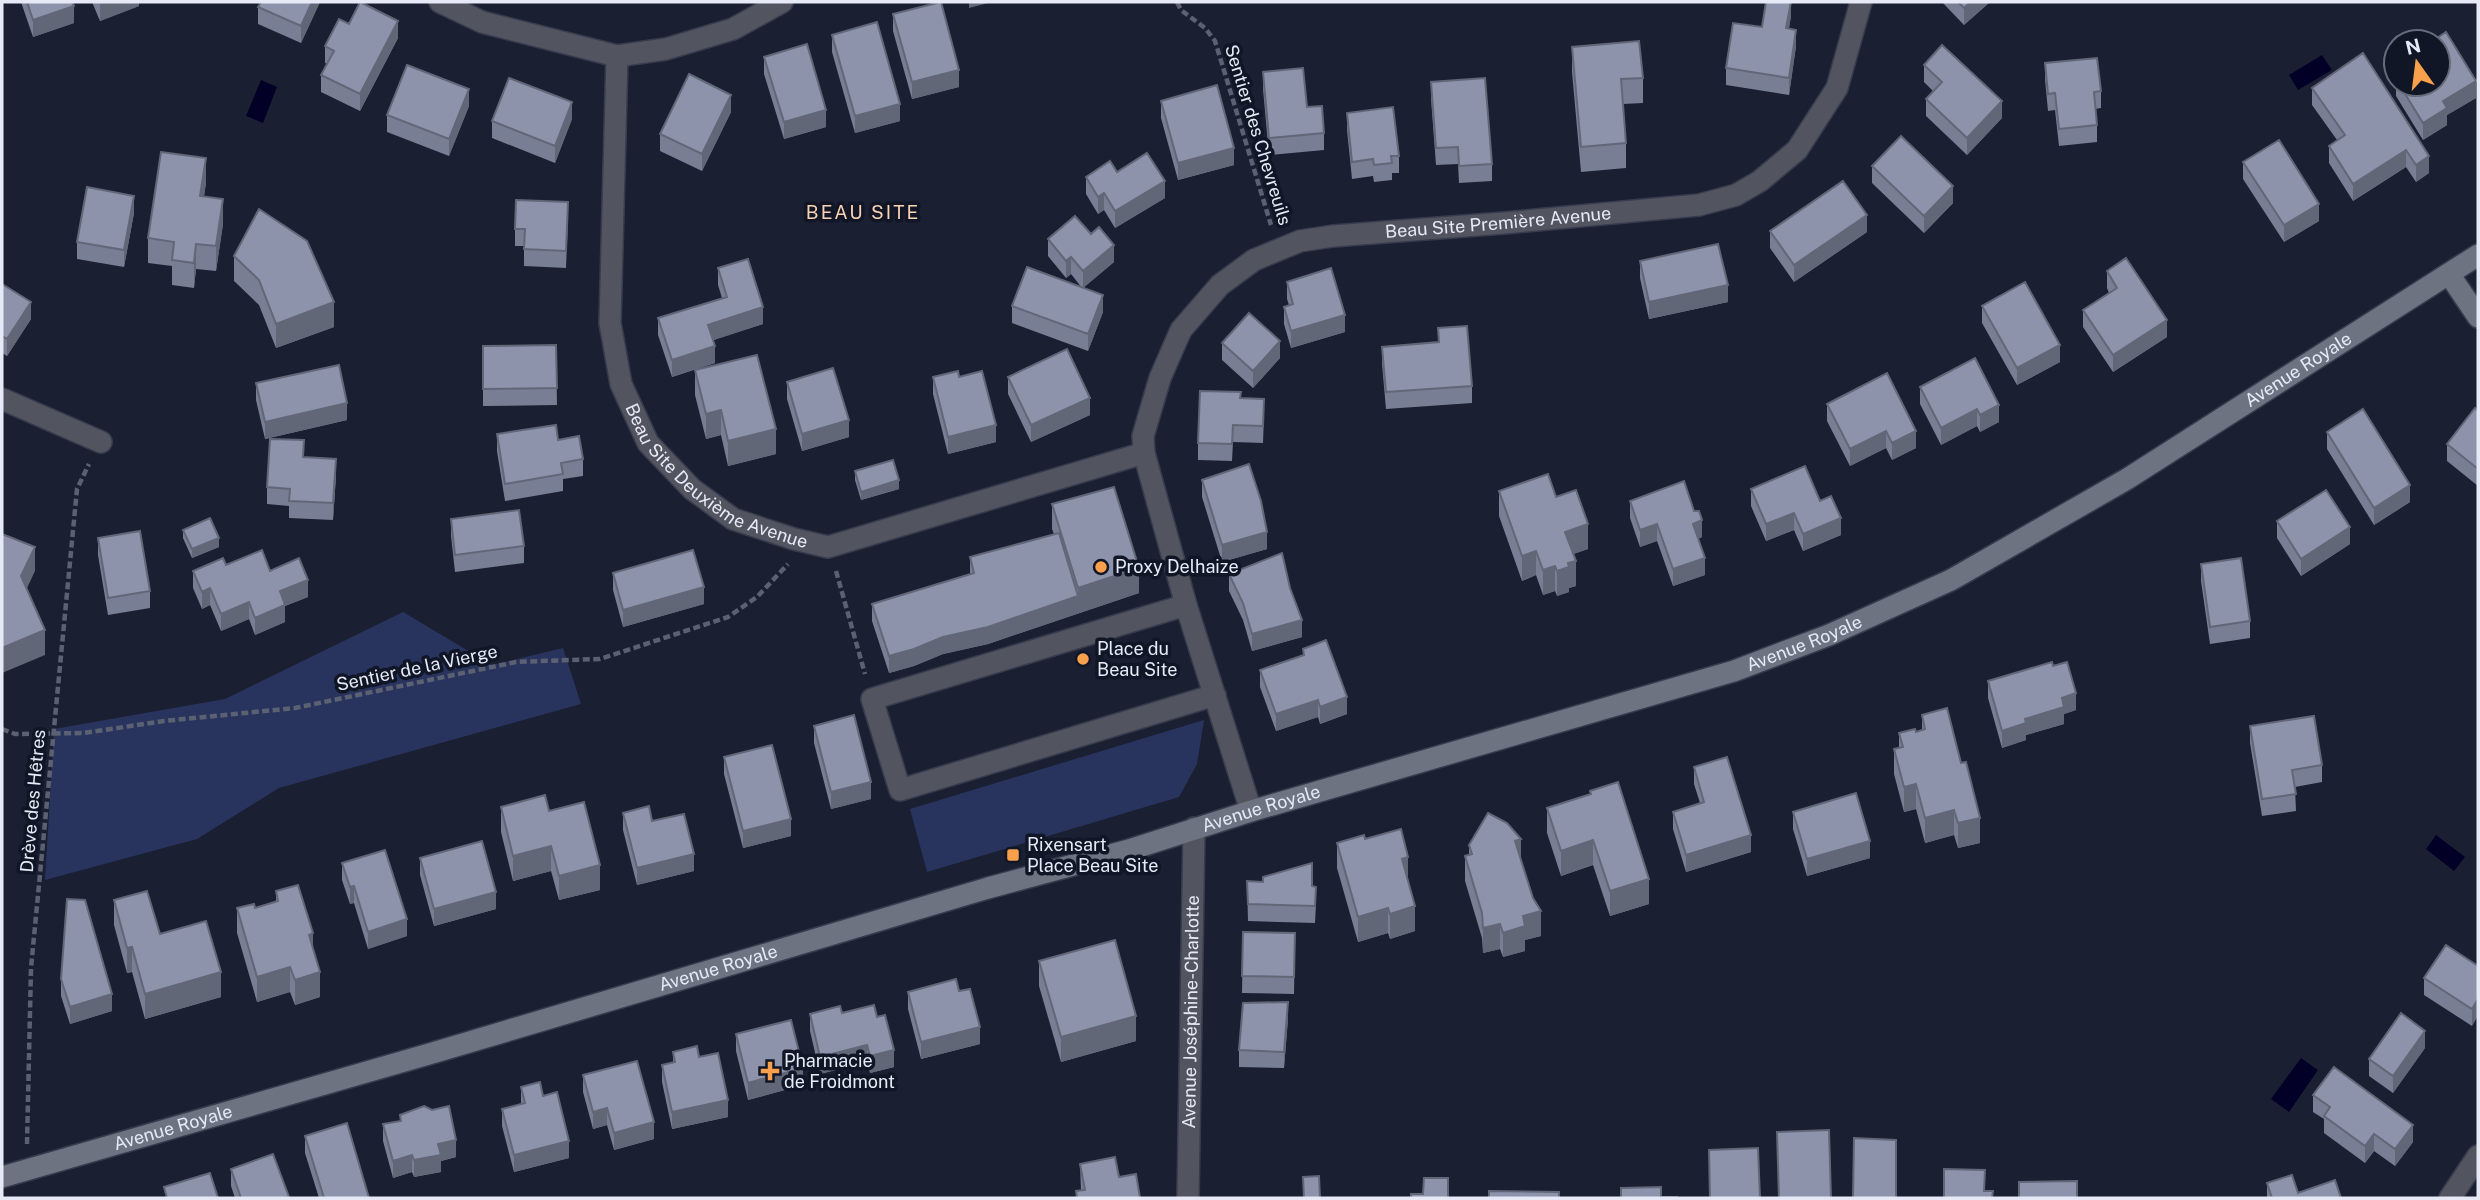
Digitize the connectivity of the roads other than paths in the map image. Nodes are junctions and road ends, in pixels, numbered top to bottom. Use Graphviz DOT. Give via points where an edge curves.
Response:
graph roads {
  1 [pos="440,2"];
  2 [pos="782,2"];
  3 [pos="1861,2"];
  4 [pos="617,56"];
  5 [pos="2478,255"];
  6 [pos="2449,274"];
  7 [pos="2478,317"];
  8 [pos="2,399"];
  9 [pos="100,442"];
  10 [pos="1144,453"];
  11 [pos="1186,605"];
  12 [pos="1215,695"];
  13 [pos="1251,811"];
  14 [pos="1194,828"];
  15 [pos="2478,1156"];
  16 [pos="2,1177"];
  17 [pos="1188,1198"];
  18 [pos="2450,1198"];
  1 -- 4 [label="street" via="482,22"];
  2 -- 4 [label="street" via="733,29"];
  3 -- 10 [label="street, Beau Site Première Avenue" via="1837,88 1797,150 1736,195 1699,205 1333,236 1300,242 1254,260 1220,285 1181,330 1160,378 1143,436"];
  4 -- 10 [label="street, Beau Site Deuxième Avenue" via="610,323 621,384 648,443 692,489 733,519 828,547"];
  5 -- 6 [label="street, Avenue Royale"];
  6 -- 7 [label="street"];
  6 -- 13 [label="street, Avenue Royale" via="2127,479 1939,586 1734,671"];
  8 -- 9 [label="street"];
  10 -- 11 [label="street"];
  11 -- 12 [label="street"];
  11 -- 12 [label="street" via="872,699 900,790"];
  12 -- 13 [label="street"];
  13 -- 14 [label="street, Avenue Royale"];
  14 -- 16 [label="street, Avenue Royale"];
  14 -- 17 [label="street, Avenue Joséphine-Charlotte"];
  15 -- 18 [label="street"];
}
